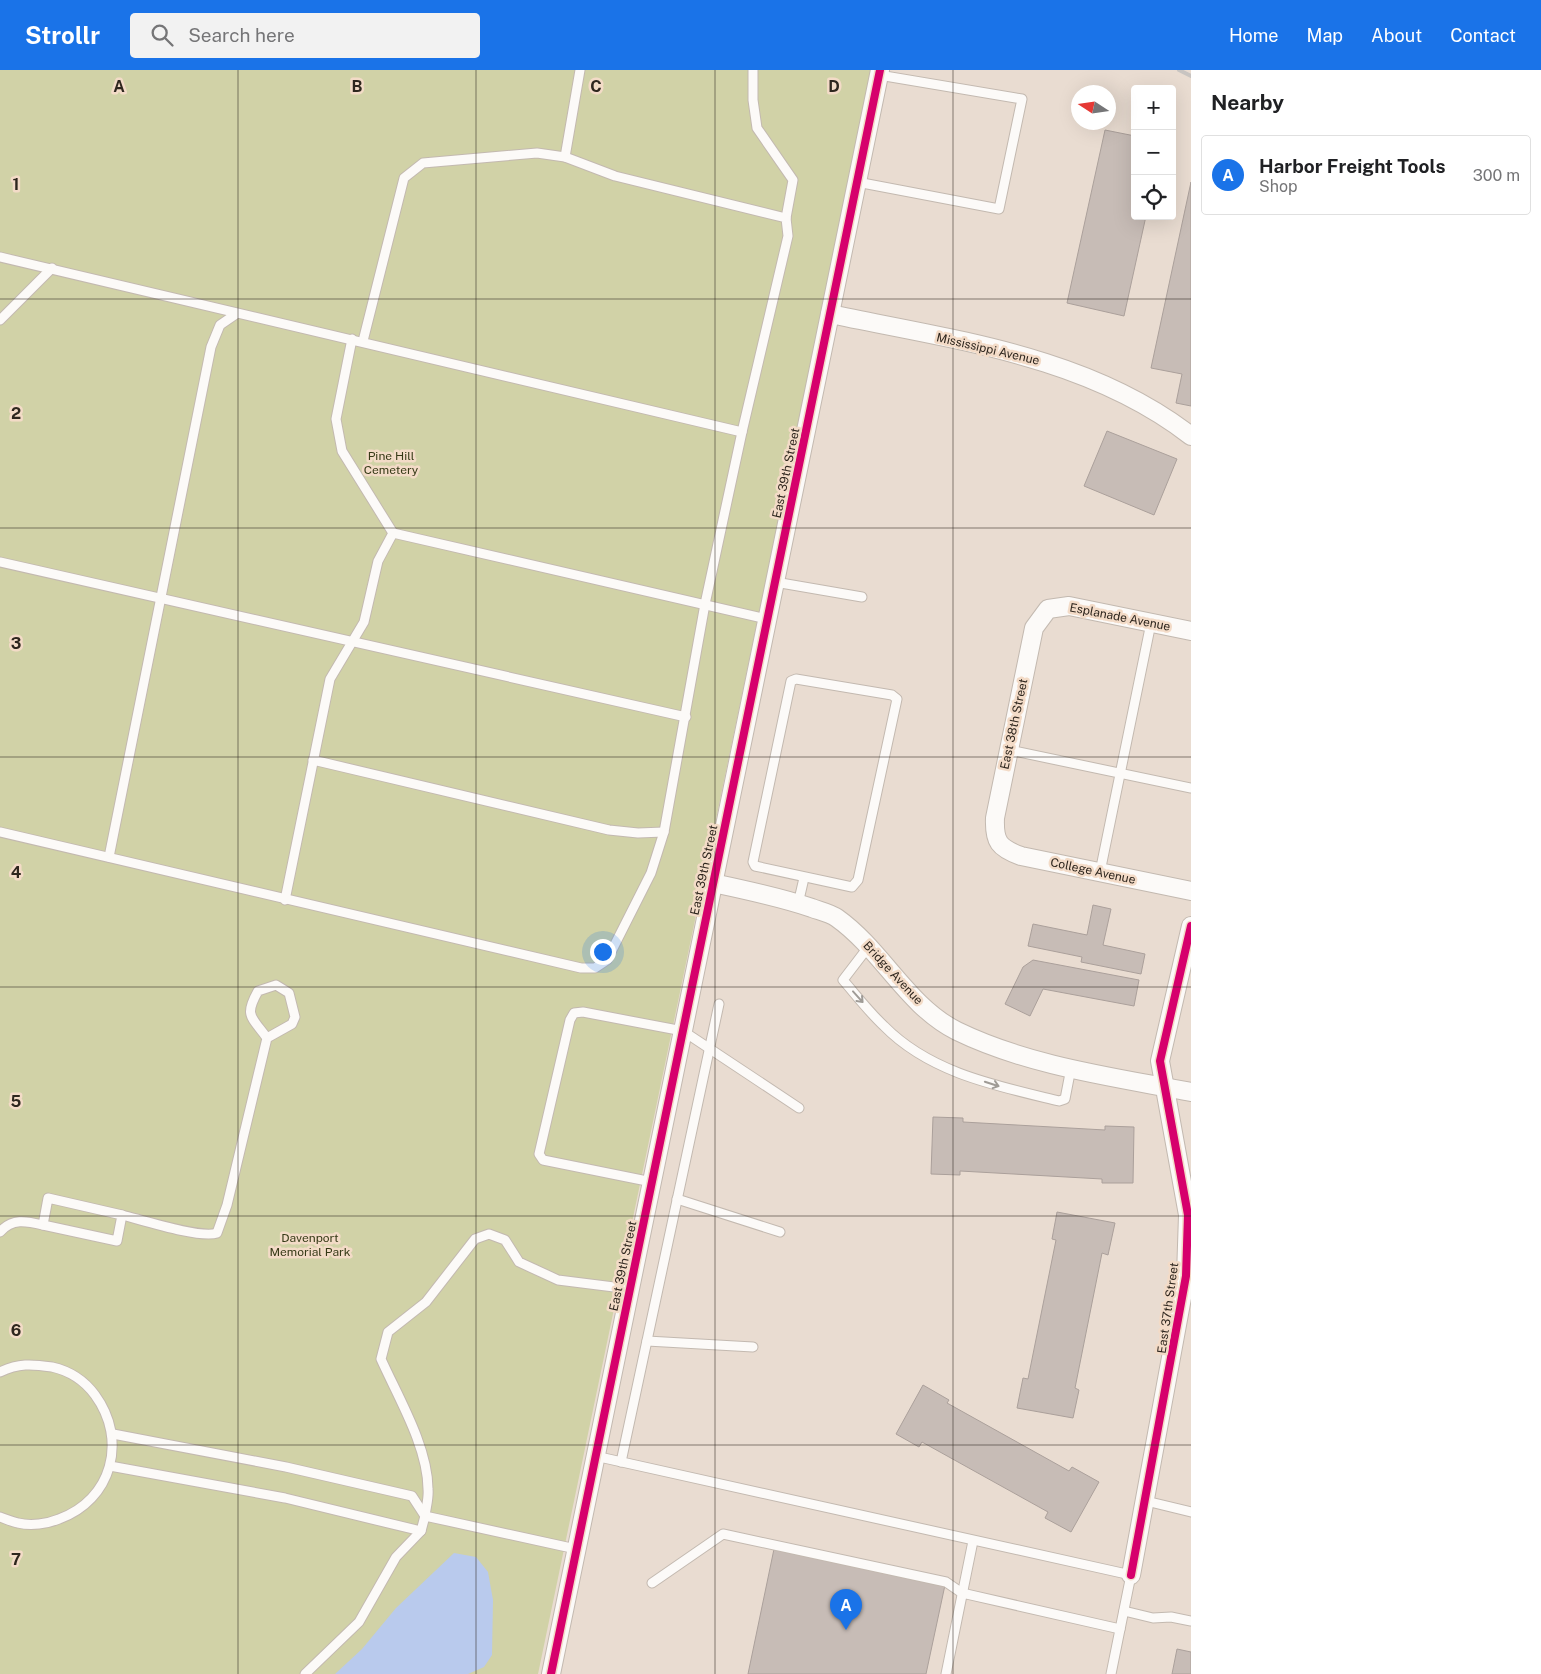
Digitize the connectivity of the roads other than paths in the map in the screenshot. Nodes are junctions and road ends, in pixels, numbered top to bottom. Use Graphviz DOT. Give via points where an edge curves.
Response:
graph roads {
  1 [pos="580,70"];
  2 [pos="753,70"];
  3 [pos="880,72"];
  4 [pos="564,157"];
  5 [pos="857,182"];
  6 [pos="786,218"];
  7 [pos="0,256"];
  8 [pos="52,268"];
  9 [pos="236,314"];
  10 [pos="830,314"];
  11 [pos="0,320"];
  12 [pos="352,339"];
  13 [pos="363,341"];
  14 [pos="742,432"];
  15 [pos="1191,436"];
  16 [pos="393,533"];
  17 [pos="0,562"];
  18 [pos="775,582"];
  19 [pos="862,597"];
  20 [pos="162,599"];
  21 [pos="705,604"];
  22 [pos="1048,609"];
  23 [pos="767,619"];
  24 [pos="1151,623"];
  25 [pos="1191,631"];
  26 [pos="351,641"];
  27 [pos="686,716"];
  28 [pos="1009,750"];
  29 [pos="312,760"];
  30 [pos="1120,774"];
  31 [pos="1191,788"];
  32 [pos="0,832"];
  33 [pos="664,832"];
  34 [pos="999,844"];
  35 [pos="108,857"];
  36 [pos="1100,872"];
  37 [pos="804,878"];
  38 [pos="713,883"];
  39 [pos="1191,891"];
  40 [pos="285,900"];
  41 [pos="798,904"];
  42 [pos="1191,926"];
  43 [pos="869,946"];
  44 [pos="720,1004"];
  45 [pos="683,1031"];
  46 [pos="267,1038"];
  47 [pos="710,1049"];
  48 [pos="1071,1068"];
  49 [pos="1164,1087"];
  50 [pos="1191,1092"];
  51 [pos="799,1108"];
  52 [pos="652,1182"];
  53 [pos="677,1199"];
  54 [pos="122,1215"];
  55 [pos="43,1224"];
  56 [pos="0,1232"];
  57 [pos="780,1232"];
  58 [pos="630,1290"];
  59 [pos="647,1341"];
  60 [pos="753,1347"];
  61 [pos="0,1372"];
  62 [pos="113,1434"];
  63 [pos="595,1456"];
  64 [pos="621,1462"];
  65 [pos="110,1466"];
  66 [pos="1146,1501"];
  67 [pos="1191,1512"];
  68 [pos="425,1516"];
  69 [pos="0,1517"];
  70 [pos="421,1531"];
  71 [pos="973,1541"];
  72 [pos="576,1549"];
  73 [pos="1131,1574"];
  74 [pos="652,1583"];
  75 [pos="962,1592"];
  76 [pos="1124,1611"];
  77 [pos="1191,1621"];
  78 [pos="1120,1629"];
  79 [pos="306,1674"];
  80 [pos="551,1674"];
  81 [pos="946,1674"];
  82 [pos="1111,1674"];
  1 -- 4 [label="lane"];
  2 -- 6 [label="lane" via="757,128 793,180"];
  3 -- 5 [label="street, East 39th Street"];
  3 -- 5 [label="lane" via="1022,99 999,209"];
  4 -- 6 [label="lane" via="615,176"];
  4 -- 13 [label="lane" via="537,152 423,162 404,178"];
  5 -- 10 [label="street, East 39th Street"];
  6 -- 14 [label="lane" via="788,236"];
  7 -- 8 [label="lane"];
  8 -- 9 [label="lane"];
  8 -- 11 [label="lane"];
  9 -- 12 [label="lane"];
  9 -- 20 [label="lane" via="220,325 211,347"];
  10 -- 15 [label="street, Mississippi Avenue" via="1025,355 1128,396 1174,422"];
  10 -- 18 [label="street, East 39th Street"];
  12 -- 13 [label="lane"];
  12 -- 16 [label="lane" via="336,419 342,450"];
  13 -- 14 [label="lane"];
  14 -- 21 [label="lane"];
  16 -- 21 [label="lane"];
  16 -- 26 [label="lane" via="378,561 364,622"];
  17 -- 20 [label="lane"];
  18 -- 19 [label="lane"];
  18 -- 23 [label="street, East 39th Street"];
  20 -- 26 [label="lane"];
  20 -- 35 [label="lane"];
  21 -- 23 [label="lane"];
  21 -- 27 [label="lane"];
  22 -- 24 [label="street, Esplanade Avenue" via="1069,606"];
  22 -- 28 [label="street, East 38th Street" via="1034,628"];
  23 -- 38 [label="street, East 39th Street"];
  24 -- 25 [label="street, Esplanade Avenue"];
  24 -- 30 [label="lane"];
  26 -- 27 [label="lane"];
  26 -- 29 [label="lane" via="330,678"];
  27 -- 33 [label="lane"];
  28 -- 30 [label="lane"];
  28 -- 34 [label="street, East 38th Street" via="995,818 994,831"];
  29 -- 33 [label="lane" via="609,830"];
  29 -- 40 [label="lane"];
  30 -- 31 [label="lane"];
  30 -- 36 [label="lane"];
  32 -- 35 [label="lane"];
  33 -- 40 [label="lane" via="651,873 607,960 595,968 581,968"];
  34 -- 36 [label="street, College Avenue" via="1021,856"];
  35 -- 40 [label="lane"];
  36 -- 39 [label="street, College Avenue"];
  37 -- 37 [label="lane" via="852,887 858,880 897,699 892,695 796,678 791,681 753,862 755,866"];
  37 -- 41 [label="lane"];
  38 -- 41 [label="street, Bridge Avenue"];
  38 -- 45 [label="street, East 39th Street"];
  41 -- 43 [label="street, Bridge Avenue" via="835,916"];
  42 -- 49 [label="street, East 37th Street" via="1160,1061"];
  43 -- 48 [label="street, Bridge Avenue" via="915,1000 956,1030 1010,1052"];
  43 -- 48 [label="lane, one-way" via="843,980 885,1027 921,1055 951,1071 1058,1101 1065,1099"];
  44 -- 47 [label="lane"];
  45 -- 47 [label="lane"];
  45 -- 52 [label="street, East 39th Street"];
  45 -- 52 [label="lane" via="574,1013 539,1154 543,1160"];
  46 -- 46 [label="lane" via="292,1024 295,1017 289,993 276,985 258,991 249,1008"];
  46 -- 54 [label="lane" via="218,1233 197,1233"];
  47 -- 51 [label="lane"];
  47 -- 53 [label="lane"];
  48 -- 49 [label="street, Bridge Avenue"];
  49 -- 50 [label="street, Bridge Avenue"];
  49 -- 66 [label="street, East 37th Street" via="1188,1215 1186,1276"];
  52 -- 58 [label="street, East 39th Street"];
  53 -- 57 [label="lane"];
  53 -- 59 [label="lane"];
  54 -- 55 [label="lane" via="48,1198"];
  54 -- 55 [label="lane" via="116,1242"];
  55 -- 56 [label="lane" via="22,1220 5,1226"];
  58 -- 63 [label="street, East 39th Street"];
  58 -- 68 [label="lane" via="558,1280 519,1262 505,1240 489,1234 475,1239 426,1302 388,1332 381,1359 426,1468"];
  59 -- 60 [label="lane"];
  59 -- 64 [label="lane"];
  61 -- 62 [label="lane" via="11,1366 31,1363 64,1369 86,1383 106,1410"];
  62 -- 65 [label="lane"];
  62 -- 68 [label="lane" via="286,1467 412,1496"];
  63 -- 64 [label="lane"];
  63 -- 72 [label="street, East 39th Street"];
  64 -- 71 [label="lane"];
  65 -- 69 [label="lane" via="92,1499 73,1514 47,1524 19,1524"];
  65 -- 70 [label="lane" via="285,1498"];
  66 -- 67 [label="lane"];
  66 -- 73 [label="street, East 37th Street"];
  68 -- 70 [label="lane"];
  68 -- 72 [label="lane"];
  70 -- 79 [label="lane" via="396,1557 359,1622"];
  71 -- 73 [label="lane"];
  71 -- 75 [label="lane"];
  72 -- 80 [label="street, East 39th Street"];
  73 -- 76 [label="lane"];
  74 -- 75 [label="lane" via="723,1534 946,1582"];
  75 -- 78 [label="lane"];
  75 -- 81 [label="lane"];
  76 -- 77 [label="lane" via="1153,1618"];
  76 -- 78 [label="lane"];
  78 -- 82 [label="lane"];
}
